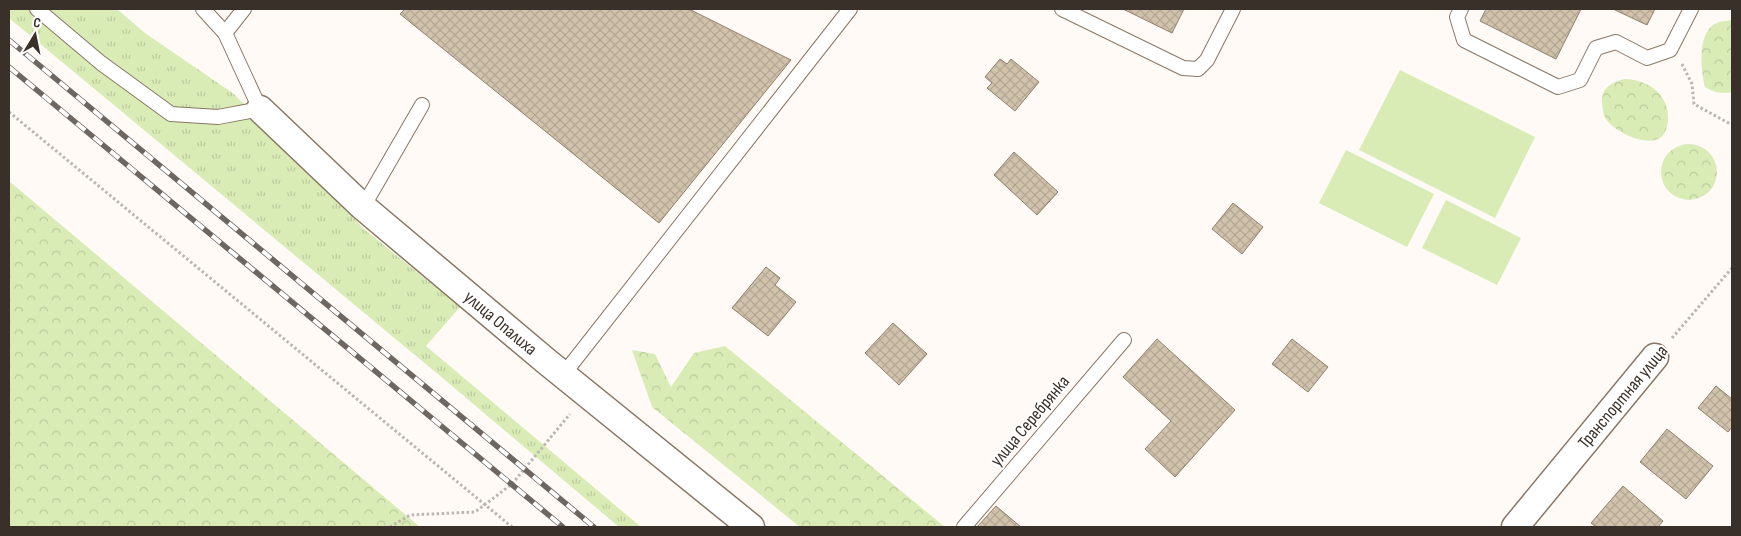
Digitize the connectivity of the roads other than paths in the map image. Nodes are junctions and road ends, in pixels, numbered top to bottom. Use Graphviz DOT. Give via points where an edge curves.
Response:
graph roads {
  1 [pos="37,9"];
  2 [pos="203,9"];
  3 [pos="244,9"];
  4 [pos="850,9"];
  5 [pos="1062,9"];
  6 [pos="1232,9"];
  7 [pos="1461,9"];
  8 [pos="1691,9"];
  9 [pos="224,33"];
  10 [pos="422,105"];
  11 [pos="260,109"];
  12 [pos="363,207"];
  13 [pos="1124,340"];
  14 [pos="1655,357"];
  15 [pos="563,375"];
  16 [pos="751,527"];
  17 [pos="964,527"];
  18 [pos="1515,527"];
  1 -- 11 [label="lane" via="100,63 172,114 218,117"];
  2 -- 9 [label="lane"];
  3 -- 9 [label="lane"];
  4 -- 15 [label="lane"];
  5 -- 6 [label="lane" via="1183,68 1198,69 1208,60"];
  7 -- 8 [label="lane" via="1457,17 1464,40 1558,87 1580,80 1596,48 1616,42 1647,58 1670,50"];
  9 -- 11 [label="lane"];
  10 -- 12 [label="lane"];
  11 -- 12 [label="street, улица Опалиха"];
  12 -- 15 [label="street, улица Опалиха"];
  13 -- 17 [label="lane, улица Серебрянка"];
  14 -- 18 [label="street, Транспортная улица"];
  15 -- 16 [label="street, улица Опалиха"];
}
